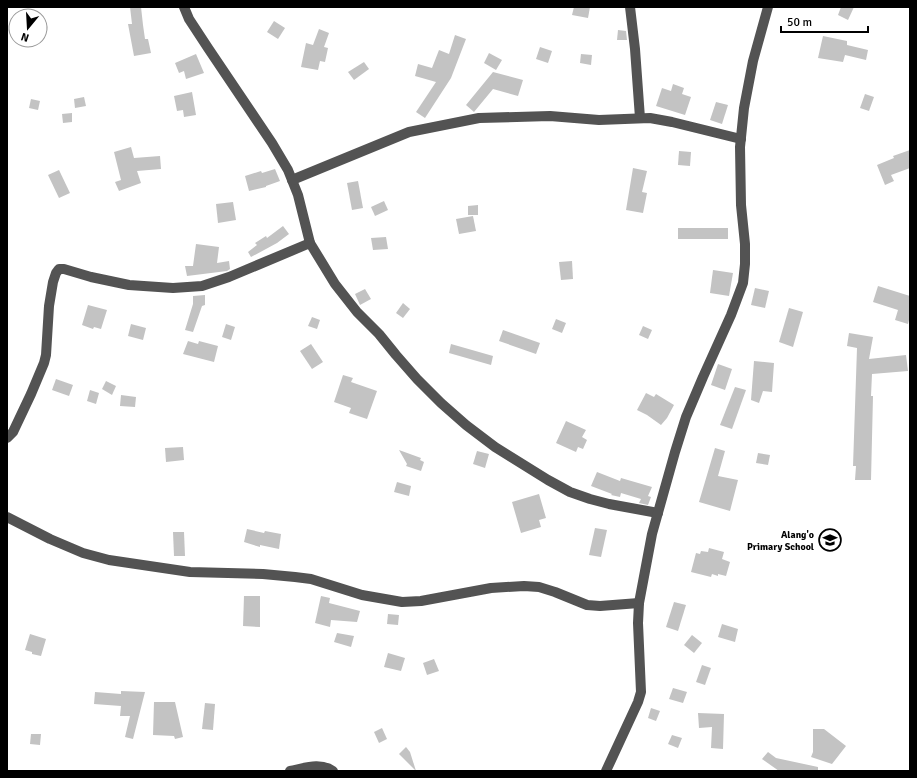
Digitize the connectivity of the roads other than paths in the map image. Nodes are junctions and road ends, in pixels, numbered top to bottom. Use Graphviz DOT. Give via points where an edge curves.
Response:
graph roads {
  1 [pos="184,7"];
  2 [pos="630,7"];
  3 [pos="768,7"];
  4 [pos="640,118"];
  5 [pos="741,139"];
  6 [pos="292,180"];
  7 [pos="310,243"];
  8 [pos="7,438"];
  9 [pos="658,513"];
  10 [pos="7,517"];
  11 [pos="639,603"];
  12 [pos="290,771"];
  13 [pos="333,771"];
  14 [pos="606,771"];
  1 -- 6 [label="street" via="211,54 272,143"];
  2 -- 4 [label="street"];
  3 -- 5 [label="street" via="753,61"];
  4 -- 5 [label="street" via="672,122"];
  4 -- 6 [label="street" via="479,118 409,132"];
  5 -- 9 [label="street" via="741,205 745,244 743,283 732,315 686,417"];
  6 -- 7 [label="street"];
  7 -- 8 [label="street" via="229,278 202,286 173,288 129,285 59,269 53,282 49,306 44,363 13,432"];
  7 -- 9 [label="street" via="335,284 357,312 417,379 466,425 495,447 570,492 609,504"];
  9 -- 11 [label="street"];
  10 -- 11 [label="street" via="83,553 109,560 190,572 263,574 311,579 362,595 402,602 491,588 524,586 543,588 587,605"];
  11 -- 14 [label="street" via="641,692"];
  12 -- 13 [label="street" via="322,766"];
}
